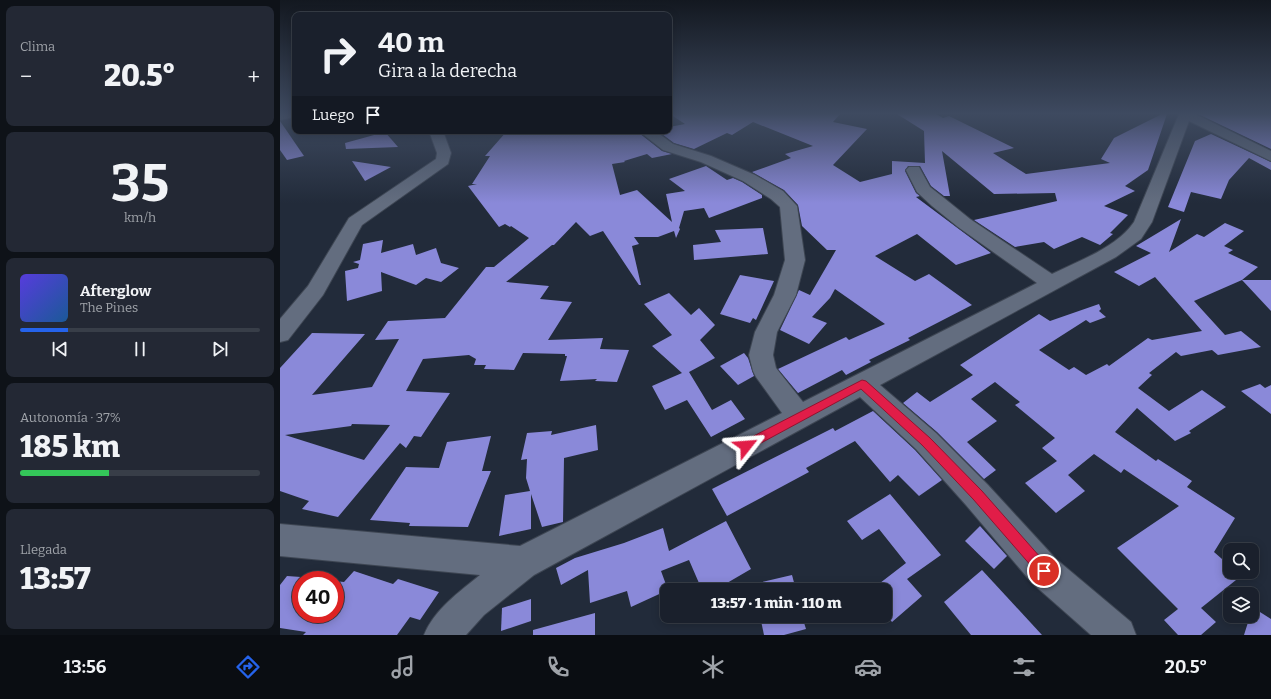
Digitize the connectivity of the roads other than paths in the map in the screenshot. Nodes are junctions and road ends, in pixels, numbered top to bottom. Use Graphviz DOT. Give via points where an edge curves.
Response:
graph roads {
  1 [pos="440,144"];
  2 [pos="663,144"];
  3 [pos="1174,144"];
  4 [pos="1244,144"];
  5 [pos="1271,157"];
  6 [pos="914,170"];
  7 [pos="1052,283"];
  8 [pos="280,334"];
  9 [pos="862,384"];
  10 [pos="800,416"];
  11 [pos="280,540"];
  12 [pos="522,563"];
  13 [pos="442,635"];
  14 [pos="1118,635"];
  1 -- 8 [label="street" via="444,154 443,161 355,222 316,290"];
  2 -- 10 [label="street" via="749,178 778,195 788,206 795,260 785,295 766,332 761,355 765,371"];
  3 -- 7 [label="street" via="1150,208 1134,235 1109,253"];
  4 -- 5 [label="street"];
  6 -- 7 [label="street" via="923,189 938,202 964,223"];
  7 -- 9 [label="street"];
  9 -- 10 [label="street"];
  9 -- 14 [label="street" via="926,441 978,495 1044,571"];
  10 -- 12 [label="street"];
  11 -- 12 [label="street"];
  12 -- 13 [label="street" via="472,603"];
}
